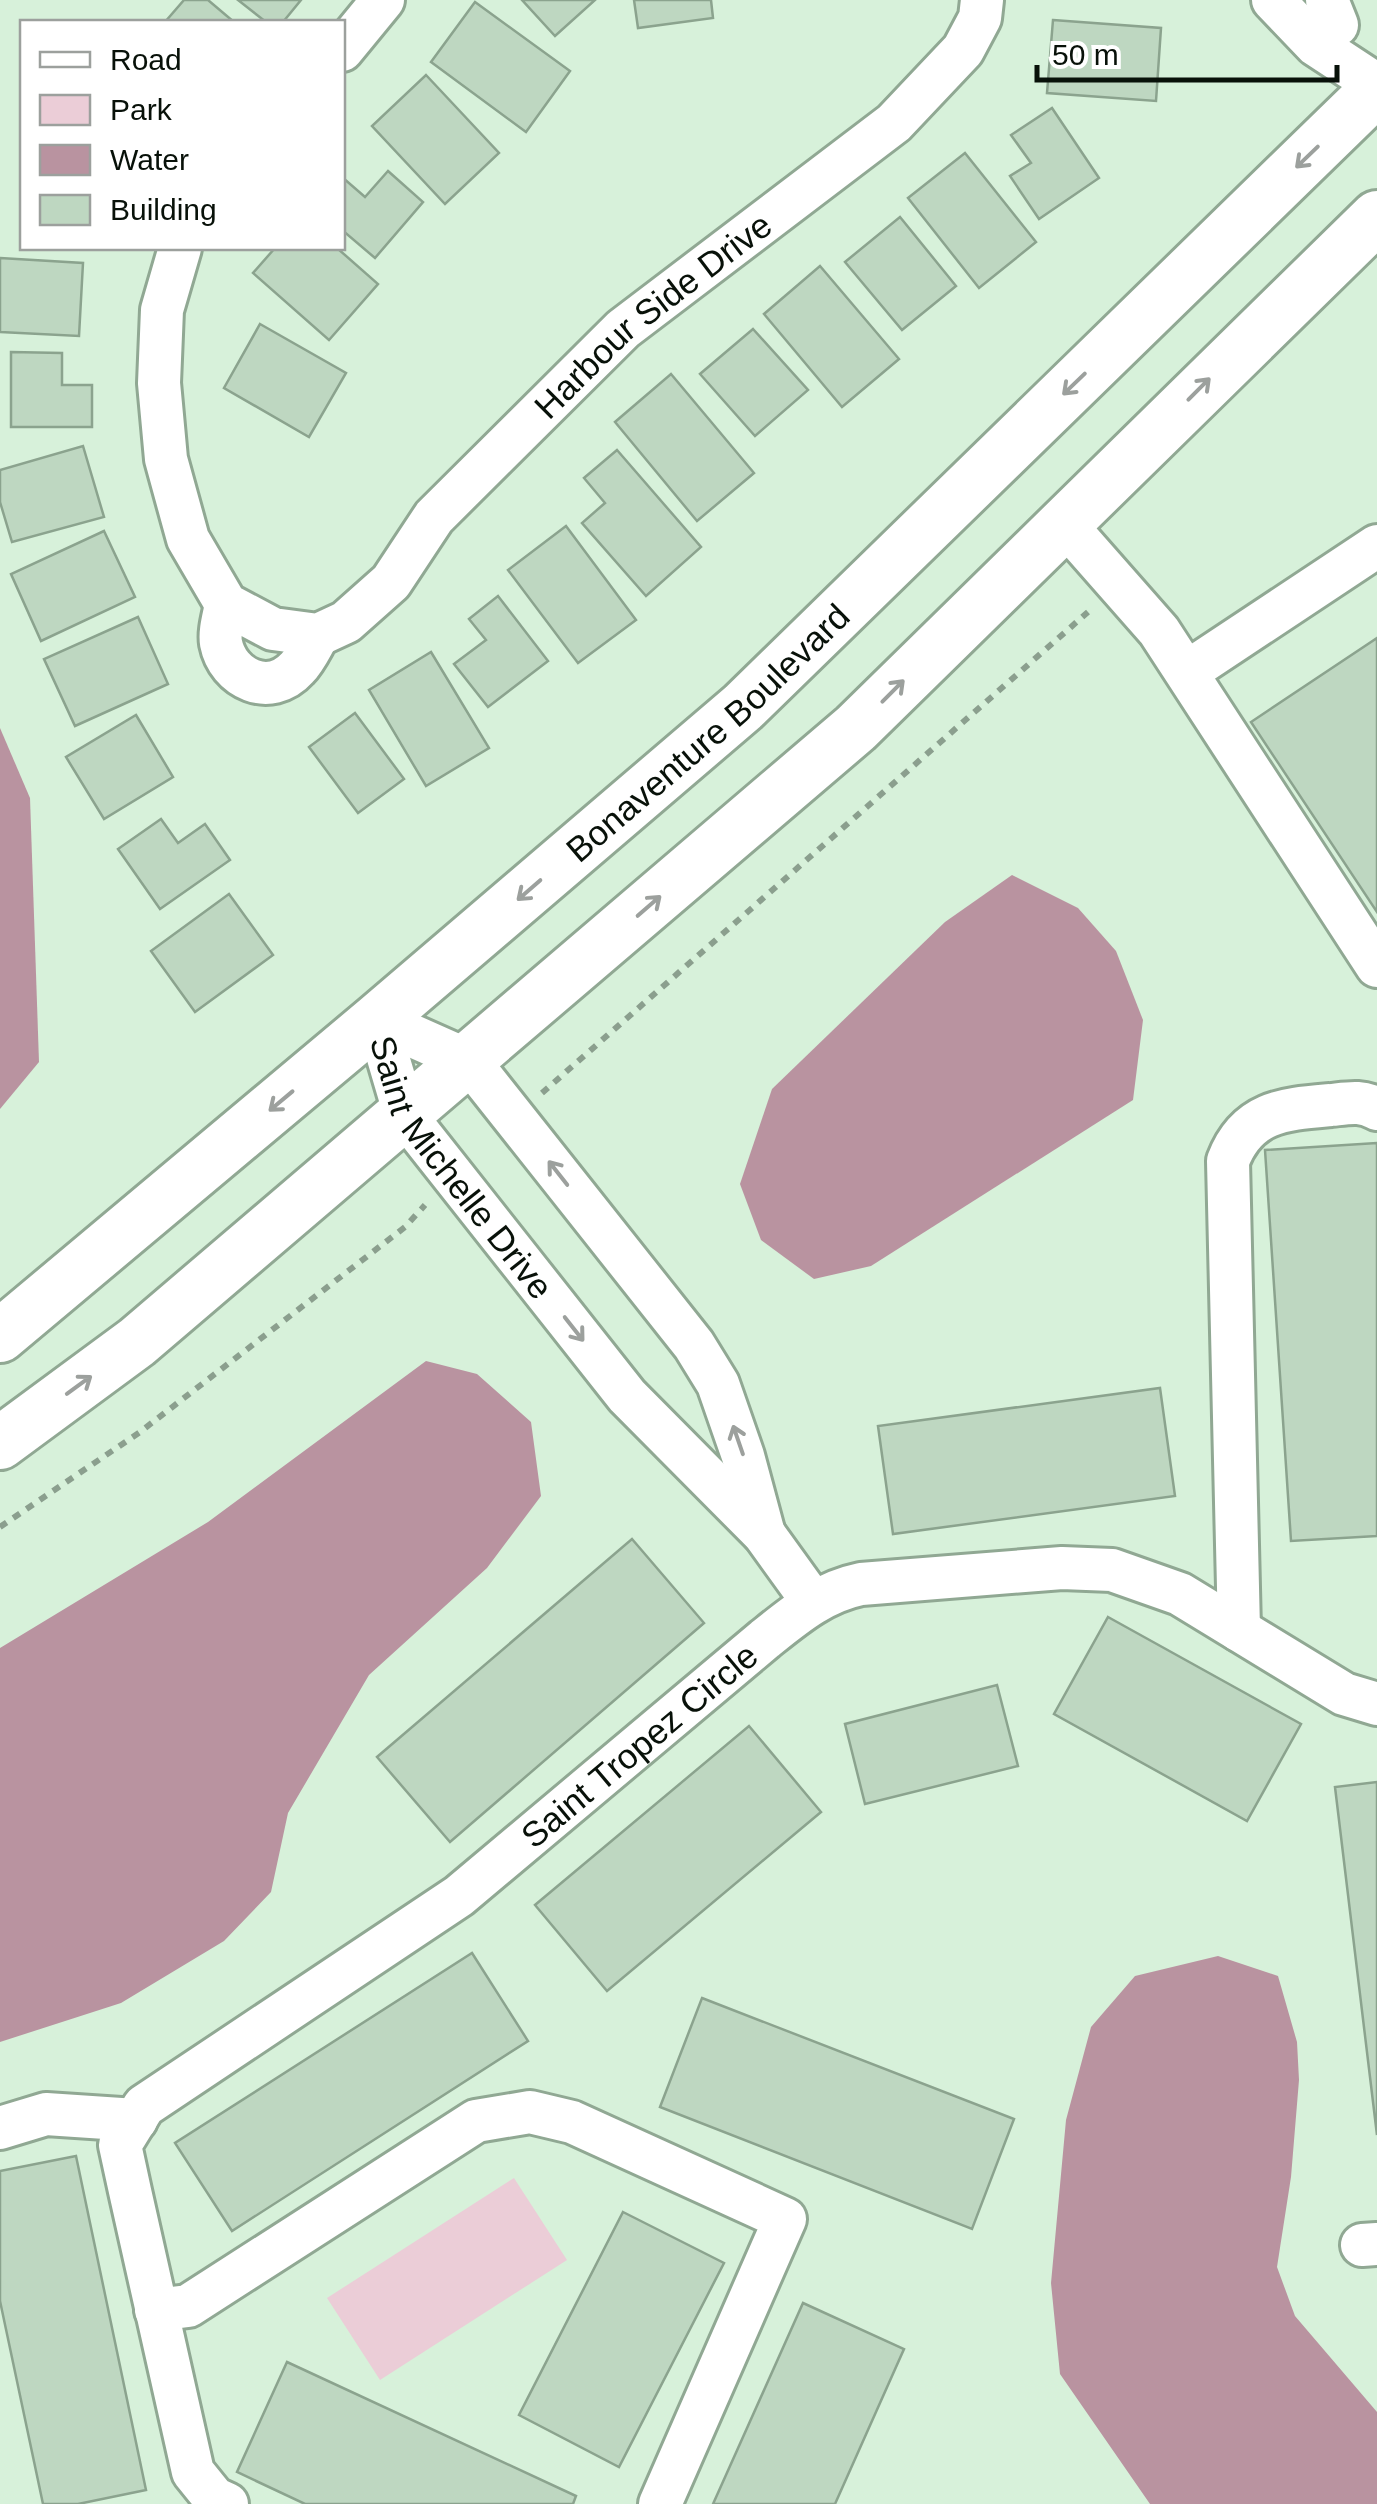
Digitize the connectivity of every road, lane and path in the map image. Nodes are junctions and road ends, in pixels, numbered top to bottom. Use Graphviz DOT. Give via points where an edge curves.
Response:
graph roads {
  1 [pos="383,0"];
  2 [pos="982,0"];
  3 [pos="1273,0"];
  4 [pos="1326,8"];
  5 [pos="345,46"];
  6 [pos="1377,86"];
  7 [pos="1377,217"];
  8 [pos="179,250"];
  9 [pos="1064,522"];
  10 [pos="1377,546"];
  11 [pos="1118,585"];
  12 [pos="226,604"];
  13 [pos="318,635"];
  14 [pos="1187,672"];
  15 [pos="1377,966"];
  16 [pos="377,1020"];
  17 [pos="469,1061"];
  18 [pos="1377,1110"];
  19 [pos="406,1116"];
  20 [pos="514,1118"];
  21 [pos="452,1174"];
  22 [pos="0,1336"];
  23 [pos="0,1443"];
  24 [pos="0,1527"];
  25 [pos="764,1534"];
  26 [pos="813,1602"];
  27 [pos="1239,1630"];
  28 [pos="1377,1704"];
  29 [pos="136,2120"];
  30 [pos="0,2128"];
  31 [pos="156,2310"];
  32 [pos="213,2502"];
  33 [pos="660,2504"];
  1 -- 5 [label="street"];
  2 -- 13 [label="street, Harbour Side Drive" via="963,50 894,123 623,329 434,517 391,582 346,622"];
  3 -- 6 [label="street" via="1316,45"];
  4 -- 6 [label="street"];
  6 -- 16 [label="main road, Bonaventure Boulevard, one-way" via="743,706"];
  9 -- 7 [label="main road, one-way"];
  8 -- 12 [label="street" via="162,310 166,460 188,539"];
  9 -- 11 [label="street"];
  17 -- 9 [label="main road, one-way" via="856,728"];
  10 -- 14 [label="street"];
  11 -- 14 [label="street"];
  11 -- 20 [label="path"];
  12 -- 13 [label="street" via="273,628"];
  12 -- 13 [label="street, Harbour Side Drive" via="220,640 230,668 250,681 272,684 296,670"];
  14 -- 15 [label="street"];
  16 -- 17 [label="street, Saint Michelle Drive"];
  16 -- 19 [label="street, Saint Michelle Drive"];
  16 -- 22 [label="main road, Bonaventure Boulevard, one-way"];
  17 -- 19 [label="main road"];
  17 -- 20 [label="street, Saint Michelle Drive"];
  18 -- 27 [label="street" via="1366,1102 1287,1109 1248,1128 1228,1161"];
  19 -- 21 [label="street, Saint Michelle Drive"];
  23 -- 19 [label="main road, one-way" via="137,1342"];
  25 -- 20 [label="street, Saint Michelle Drive, one-way" via="718,1384"];
  21 -- 24 [label="path" via="405,1227 140,1432"];
  21 -- 25 [label="street, Saint Michelle Drive, one-way" via="627,1396"];
  25 -- 26 [label="street, Saint Michelle Drive"];
  26 -- 27 [label="street, Saint Tropez Circle" via="861,1584 1112,1570 1180,1594"];
  26 -- 29 [label="street, Saint Tropez Circle" via="458,1896 144,2106"];
  27 -- 28 [label="street, Saint Tropez Circle" via="1344,1694"];
  29 -- 30 [label="street" via="46,2114"];
  29 -- 31 [label="street" via="120,2145"];
  31 -- 32 [label="street" via="193,2472"];
  31 -- 33 [label="street" via="188,2306 476,2121 530,2112 572,2122 785,2218"];
}
